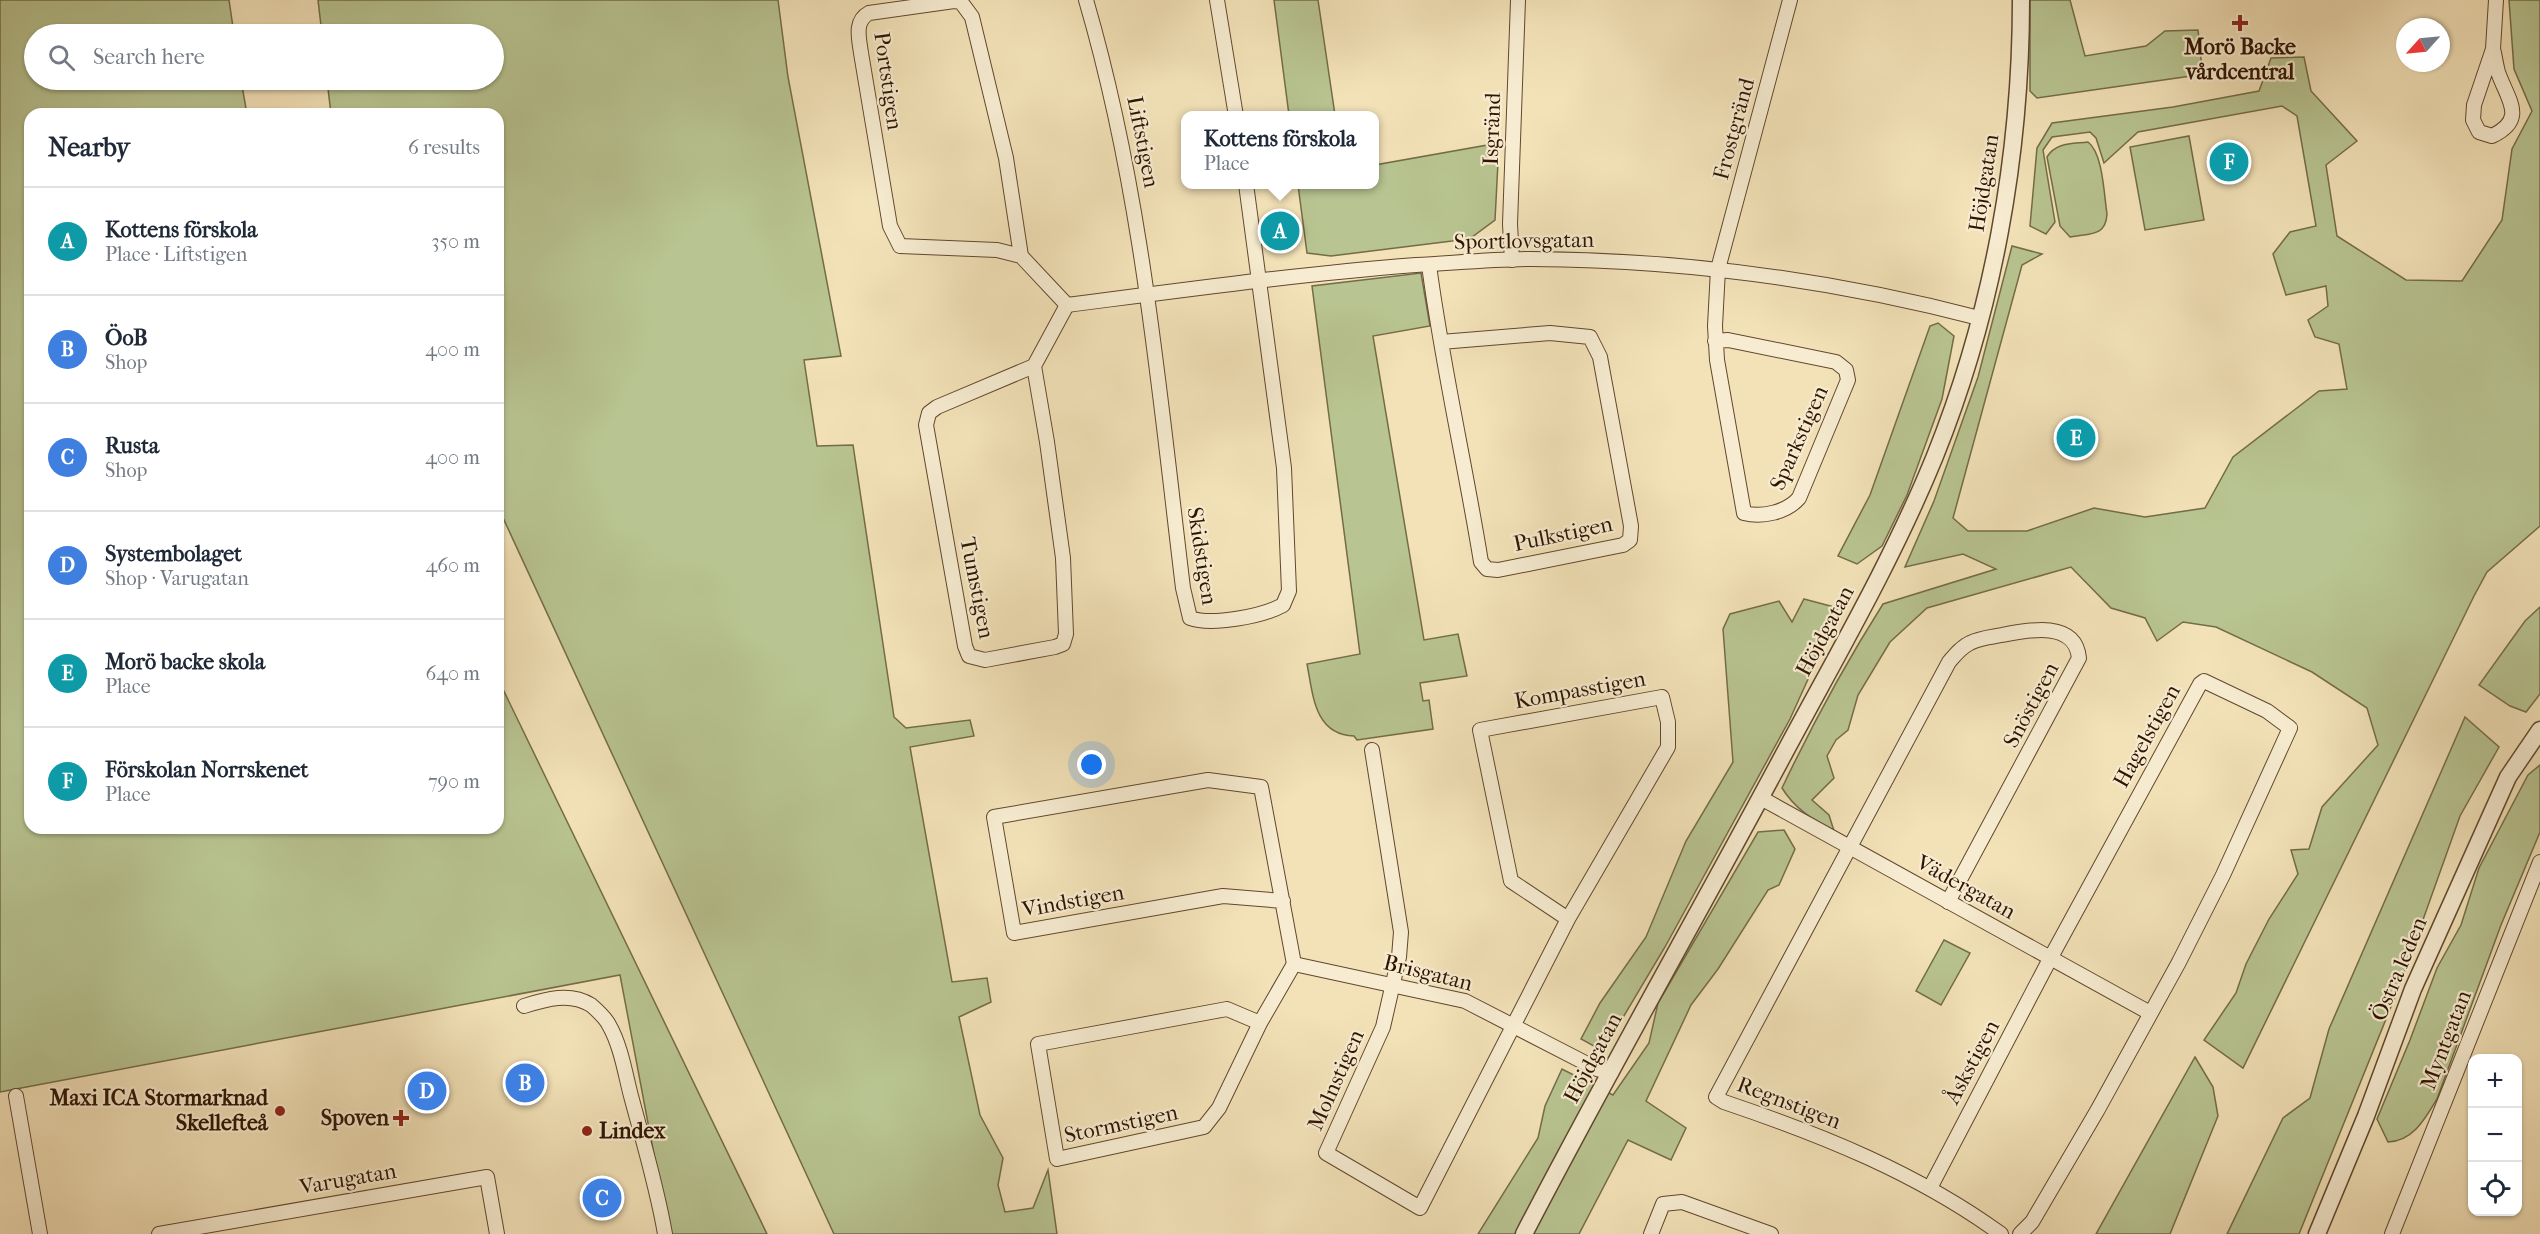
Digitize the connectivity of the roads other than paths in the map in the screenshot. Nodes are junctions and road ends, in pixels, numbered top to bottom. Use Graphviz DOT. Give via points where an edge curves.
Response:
graph roads {
  1 [pos="1086,0"];
  2 [pos="1217,0"];
  3 [pos="1518,0"];
  4 [pos="1790,0"];
  5 [pos="2021,0"];
  6 [pos="2496,0"];
  7 [pos="2493,49"];
  8 [pos="1235,111"];
  9 [pos="1247,189"];
  10 [pos="1021,256"];
  11 [pos="1512,260"];
  12 [pos="1429,265"];
  13 [pos="1718,269"];
  14 [pos="1261,280"];
  15 [pos="1146,295"];
  16 [pos="1067,305"];
  17 [pos="1980,318"];
  18 [pos="1715,341"];
  19 [pos="1441,342"];
  20 [pos="1034,366"];
  21 [pos="2540,730"];
  22 [pos="1372,750"];
  23 [pos="1761,798"];
  24 [pos="1850,846"];
  25 [pos="2540,862"];
  26 [pos="1283,901"];
  27 [pos="1948,902"];
  28 [pos="1568,919"];
  29 [pos="2051,957"];
  30 [pos="1293,964"];
  31 [pos="1392,985"];
  32 [pos="525,1006"];
  33 [pos="2151,1013"];
  34 [pos="1260,1023"];
  35 [pos="1515,1026"];
  36 [pos="1611,1073"];
  37 [pos="16,1096"];
  38 [pos="1930,1188"];
  39 [pos="2321,1233"];
  40 [pos="40,1234"];
  41 [pos="159,1234"];
  42 [pos="497,1234"];
  43 [pos="665,1234"];
  44 [pos="1524,1234"];
  45 [pos="1651,1234"];
  46 [pos="1771,1234"];
  47 [pos="2001,1234"];
  48 [pos="2020,1234"];
  49 [pos="2392,1234"];
  1 -- 15 [label="street, Liftstigen" via="1113,98"];
  2 -- 8 [label="street"];
  3 -- 11 [label="street, Isgränd"];
  4 -- 13 [label="street, Frostgränd"];
  5 -- 17 [label="street, Höjdgatan" via="2021,44 2008,184"];
  6 -- 7 [label="street"];
  7 -- 7 [label="street" via="2513,117 2506,130 2492,136 2479,132 2473,120 2474,105"];
  9 -- 14 [label="street"];
  10 -- 10 [label="street, Portstigen" via="997,250 900,246 890,226 861,52 859,23 863,16 954,1 966,7 972,17 1006,158"];
  10 -- 16 [label="street"];
  11 -- 12 [label="street, Sportlovsgatan"];
  11 -- 13 [label="street, Sportlovsgatan" via="1639,262"];
  12 -- 14 [label="street, Sportlovsgatan"];
  12 -- 19 [label="street, Pulkstigen"];
  13 -- 17 [label="street, Sportlovsgatan" via="1847,287"];
  13 -- 18 [label="street, Sparkstigen"];
  14 -- 15 [label="street, Sportlovsgatan"];
  14 -- 15 [label="street, Skidstigen" via="1284,468 1289,591 1279,607 1210,621 1190,618 1186,605"];
  15 -- 16 [label="street, Sportlovsgatan"];
  16 -- 20 [label="street"];
  17 -- 23 [label="street, Höjdgatan" via="1956,399 1908,517"];
  18 -- 18 [label="street, Sparkstigen" via="1744,513 1755,516 1791,507 1799,498 1848,380 1846,370 1836,362 1728,339"];
  19 -- 19 [label="street, Pulkstigen" via="1481,562 1498,570 1623,545 1630,540 1631,526 1599,357 1590,337 1550,333"];
  20 -- 20 [label="street, Tumstigen" via="937,406 927,419 965,646 969,656 985,660 1055,647 1063,644 1066,634 1063,558"];
  21 -- 39 [label="street, Östra leden" via="2508,777 2413,989"];
  22 -- 31 [label="street, Molnstigen" via="1401,932"];
  23 -- 24 [label="street, Vädergatan"];
  23 -- 36 [label="street, Höjdgatan"];
  24 -- 27 [label="street, Vädergatan"];
  24 -- 27 [label="street, Snöstigen" via="1949,662 1961,648 1970,642 2021,632 2055,630 2070,638 2078,646 2079,658 2071,676"];
  24 -- 38 [label="street, Regnstigen" via="1716,1097 1800,1127"];
  25 -- 49 [label="street, Myntgatan"];
  26 -- 26 [label="street, Vindstigen" via="1223,896 1014,933 994,817 1208,780 1261,788"];
  26 -- 30 [label="street, Vindstigen"];
  27 -- 29 [label="street, Vädergatan"];
  28 -- 28 [label="street, Kompasstigen" via="1511,881 1480,730 1662,697 1668,747"];
  28 -- 35 [label="street, Kompasstigen"];
  29 -- 33 [label="street, Vädergatan"];
  29 -- 33 [label="street, Hagelstigen" via="2200,684 2204,681 2267,711 2290,728 2285,742 2223,875"];
  29 -- 38 [label="street, Åskstigen"];
  30 -- 31 [label="street, Brisgatan"];
  30 -- 34 [label="street, Stormstigen"];
  31 -- 35 [label="street, Brisgatan" via="1465,1000"];
  31 -- 35 [label="street, Molnstigen" via="1383,1028 1326,1153 1420,1208"];
  32 -- 43 [label="street" via="577,998 601,1014 610,1026 661,1207"];
  33 -- 48 [label="street" via="2063,1171 2032,1222"];
  34 -- 34 [label="street, Stormstigen" via="1227,1009 1038,1044 1057,1159 1204,1127 1219,1108"];
  35 -- 36 [label="street, Brisgatan"];
  36 -- 44 [label="street, Höjdgatan"];
  37 -- 40 [label="street"];
  38 -- 47 [label="street, Regnstigen"];
  41 -- 42 [label="street, Varugatan" via="487,1177"];
  45 -- 46 [label="street" via="1663,1204 1682,1202"];
}
